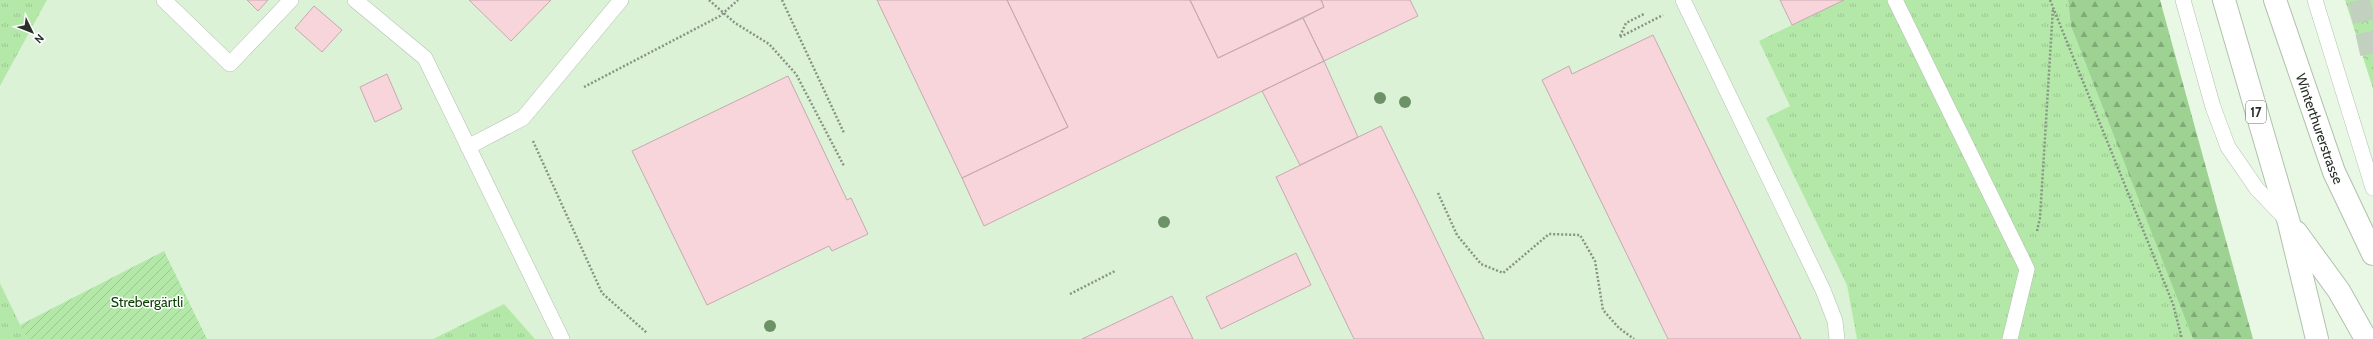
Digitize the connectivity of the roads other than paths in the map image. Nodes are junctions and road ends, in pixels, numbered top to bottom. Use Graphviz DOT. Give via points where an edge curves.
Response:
graph roads {
  1 [pos="164,0"];
  2 [pos="291,0"];
  3 [pos="354,0"];
  4 [pos="621,0"];
  5 [pos="1683,0"];
  6 [pos="1895,0"];
  7 [pos="2183,0"];
  8 [pos="2224,0"];
  9 [pos="2275,0"];
  10 [pos="2315,0"];
  11 [pos="468,147"];
  12 [pos="2373,188"];
  13 [pos="2289,223"];
  14 [pos="2373,254"];
  15 [pos="562,339"];
  16 [pos="1836,339"];
  17 [pos="2010,339"];
  18 [pos="2317,339"];
  19 [pos="2366,339"];
  1 -- 2 [label="lane" via="230,64"];
  3 -- 11 [label="lane" via="425,58"];
  4 -- 11 [label="lane" via="523,118"];
  5 -- 16 [label="lane" via="1824,290 1834,321"];
  6 -- 17 [label="lane" via="2027,269"];
  7 -- 13 [label="lane" via="2213,107 2228,147 2257,189"];
  8 -- 13 [label="main road, 17"];
  9 -- 14 [label="main road, Winterthurerstrasse" via="2334,172"];
  10 -- 12 [label="lane"];
  11 -- 15 [label="lane"];
  13 -- 18 [label="main road"];
  13 -- 19 [label="main road, 17" via="2339,291"];
}
